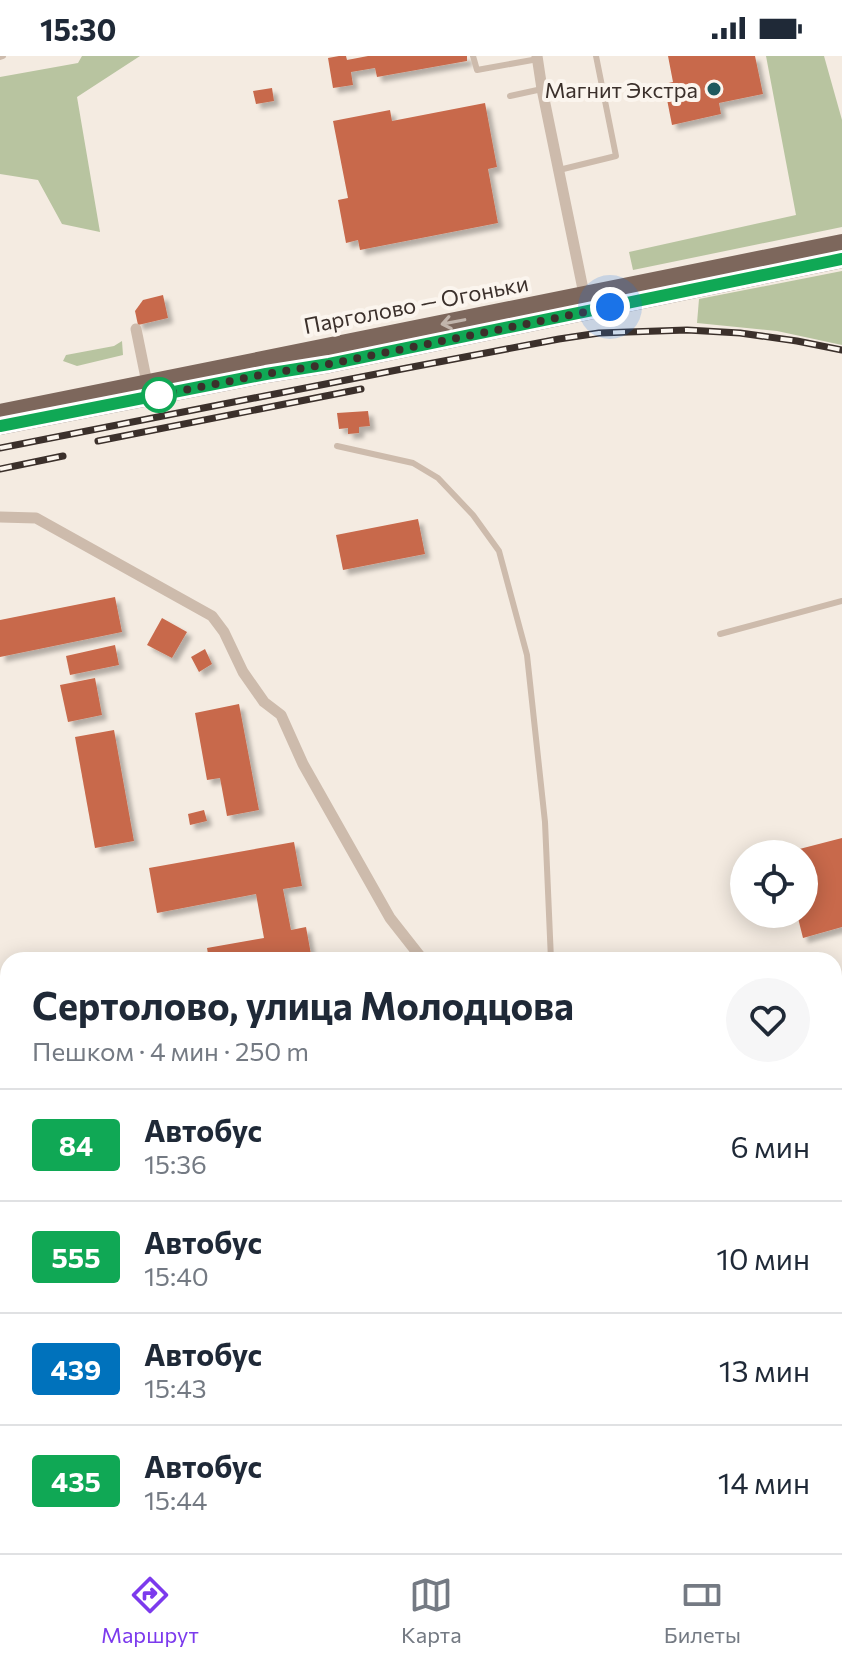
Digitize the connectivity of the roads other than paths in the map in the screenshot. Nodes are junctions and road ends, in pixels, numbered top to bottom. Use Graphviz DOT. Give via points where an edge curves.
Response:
graph roads {
  1 [pos="473,56"];
  2 [pos="596,56"];
  3 [pos="538,58"];
  4 [pos="542,89"];
  5 [pos="510,96"];
  6 [pos="559,170"];
  7 [pos="842,243"];
  8 [pos="842,259"];
  9 [pos="586,304"];
  10 [pos="136,329"];
  11 [pos="147,383"];
  12 [pos="0,413"];
  13 [pos="0,426"];
  14 [pos="337,446"];
  15 [pos="0,517"];
  16 [pos="842,601"];
  17 [pos="720,634"];
  18 [pos="417,952"];
  19 [pos="551,952"];
  1 -- 3 [label="lane" via="477,70"];
  2 -- 6 [label="lane" via="616,156"];
  3 -- 4 [label="street"];
  4 -- 5 [label="lane"];
  4 -- 6 [label="street"];
  6 -- 9 [label="street"];
  7 -- 9 [label="main road, Парголово — Огоньки"];
  8 -- 9 [label="main road, Парголово — Огоньки"];
  9 -- 11 [label="main road, Парголово — Огоньки, one-way"];
  9 -- 13 [label="main road, Парголово — Огоньки" via="329,364"];
  10 -- 11 [label="street"];
  11 -- 12 [label="main road, Парголово — Огоньки"];
  14 -- 19 [label="lane" via="413,463 438,478 499,551 527,655 545,822"];
  15 -- 18 [label="street" via="36,518 212,616 243,672 264,702 281,715 390,918"];
  16 -- 17 [label="lane"];
}
